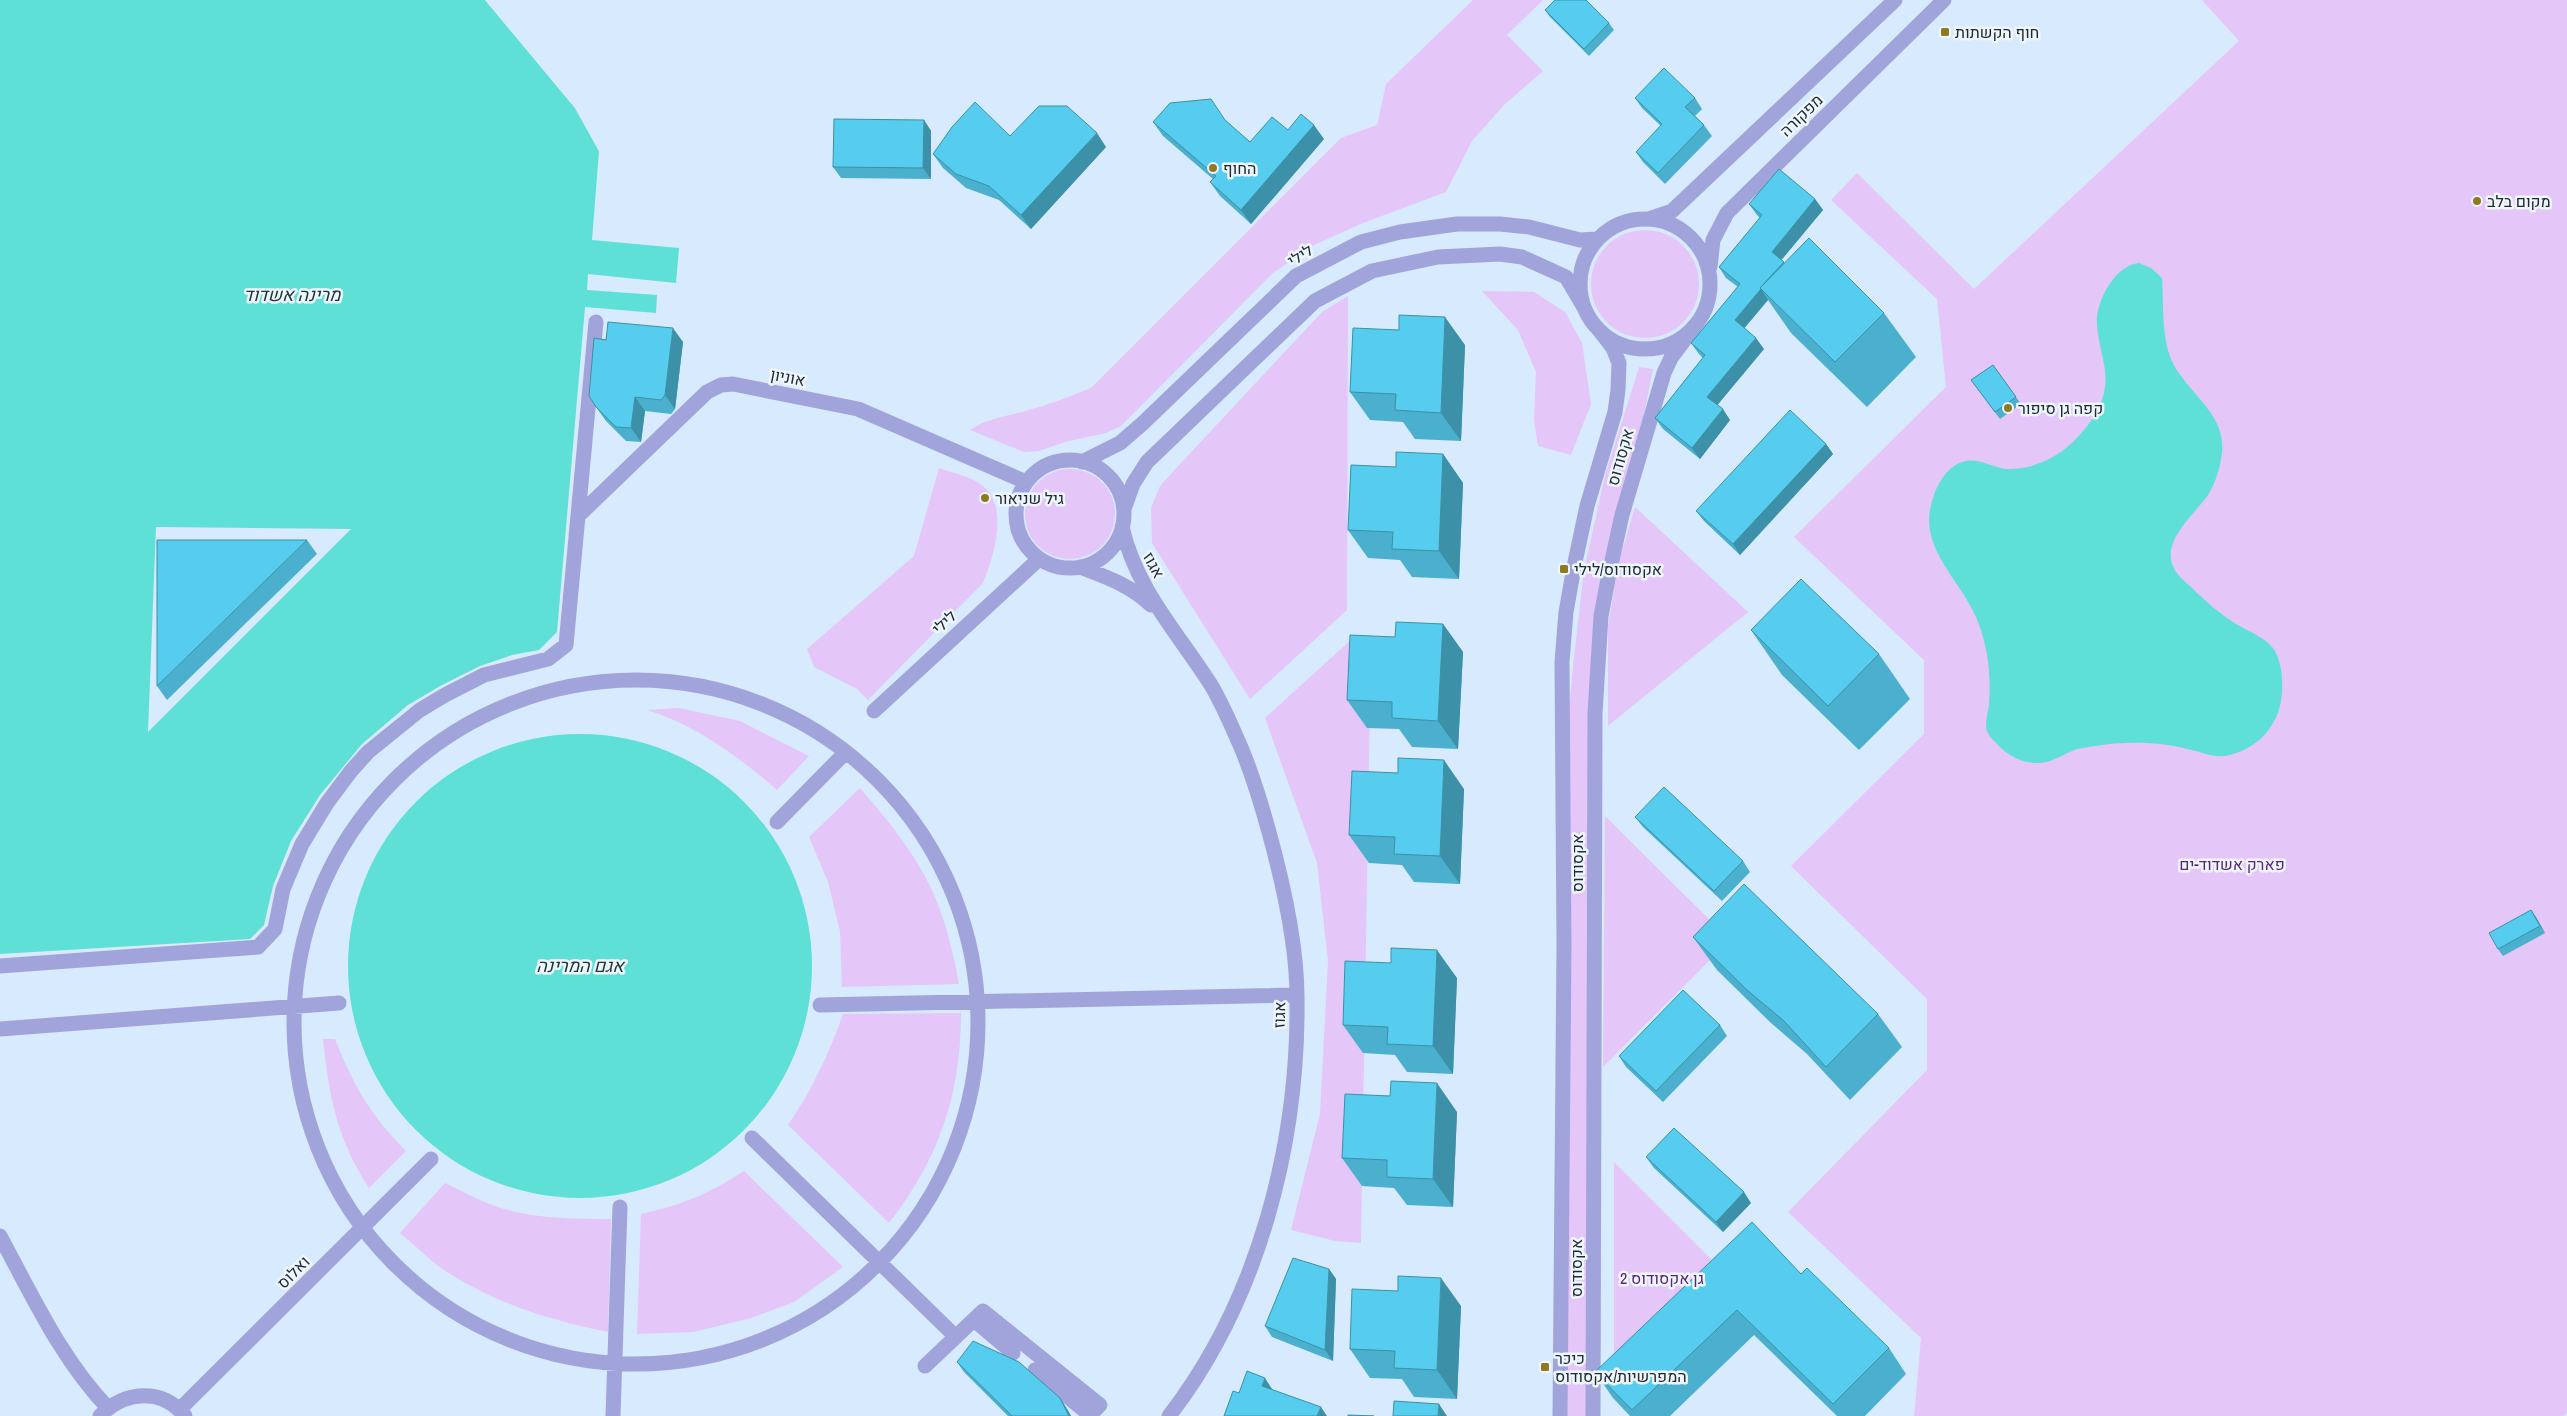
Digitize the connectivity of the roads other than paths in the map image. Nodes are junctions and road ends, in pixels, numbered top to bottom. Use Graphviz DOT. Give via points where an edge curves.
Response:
graph roads {
  1 [pos="1895,0"];
  2 [pos="1944,0"];
  3 [pos="1647,219"];
  4 [pos="1597,239"];
  5 [pos="1709,271"];
  6 [pos="1585,309"];
  7 [pos="596,322"];
  8 [pos="1694,327"];
  9 [pos="1599,330"];
  10 [pos="1082,462"];
  11 [pos="1026,482"];
  12 [pos="1124,509"];
  13 [pos="578,516"];
  14 [pos="1122,527"];
  15 [pos="1039,559"];
  16 [pos="1080,567"];
  17 [pos="1162,617"];
  18 [pos="874,711"];
  19 [pos="846,752"];
  20 [pos="777,822"];
  21 [pos="0,966"];
  22 [pos="1298,995"];
  23 [pos="976,1002"];
  24 [pos="339,1003"];
  25 [pos="820,1005"];
  26 [pos="300,1006"];
  27 [pos="0,1029"];
  28 [pos="752,1138"];
  29 [pos="431,1159"];
  30 [pos="620,1207"];
  31 [pos="361,1228"];
  32 [pos="0,1236"];
  33 [pos="879,1262"];
  34 [pos="974,1320"];
  35 [pos="956,1336"];
  36 [pos="1013,1353"];
  37 [pos="615,1364"];
  38 [pos="925,1366"];
  39 [pos="1035,1370"];
  40 [pos="104,1412"];
  41 [pos="182,1413"];
  42 [pos="613,1416"];
  43 [pos="1090,1416"];
  44 [pos="1169,1416"];
  45 [pos="1560,1416"];
  46 [pos="1593,1416"];
  1 -- 3 [label="street, מפקורה" via="1672,211"];
  2 -- 5 [label="street, מפקורה" via="1726,213 1713,240"];
  3 -- 4 [label="street" via="1628,221"];
  3 -- 5 [label="street" via="1668,223 1687,234 1701,251"];
  4 -- 6 [label="street" via="1586,255 1581,272 1580,291"];
  4 -- 10 [label="street, לילי" via="1580,240 1529,227 1457,224 1400,232 1361,242 1296,276 1142,424 1120,443"];
  5 -- 8 [label="street" via="1708,301"];
  6 -- 9 [label="street"];
  6 -- 12 [label="street" via="1566,277 1522,257 1500,254 1438,257 1372,271 1315,301 1147,462 1133,484"];
  7 -- 13 [label="street"];
  8 -- 9 [label="street" via="1678,340 1658,348 1636,348 1616,342"];
  8 -- 46 [label="street, אקסודוס" via="1664,373 1622,515 1601,616 1595,713"];
  9 -- 45 [label="street, אקסודוס" via="1613,348 1619,363 1618,390 1574,567 1562,662 1564,945"];
  10 -- 11 [label="street" via="1051,464"];
  10 -- 12 [label="street" via="1098,468 1110,479"];
  11 -- 13 [label="street, אוניון" via="858,409 733,384 721,385 707,392"];
  11 -- 15 [label="street" via="1018,498 1019,534"];
  12 -- 14 [label="street"];
  13 -- 21 [label="street" via="566,645 548,659 484,675 446,695 420,710 368,752 327,804 302,844 283,889 275,929 258,947"];
  14 -- 16 [label="street" via="1107,554"];
  14 -- 17 [label="street, אגוז" via="1128,552"];
  15 -- 16 [label="street" via="1065,568"];
  15 -- 18 [label="street, לילי"];
  16 -- 17 [label="street, אגוז" via="1140,594"];
  17 -- 22 [label="street, אגוז" via="1211,686 1242,749 1275,854"];
  19 -- 20 [label="street"];
  19 -- 23 [label="street" via="897,806 935,858 961,917"];
  19 -- 26 [label="street" via="825,734 785,711 742,696 664,681 539,694 460,721 389,773 361,806 340,842 314,909"];
  22 -- 23 [label="street"];
  22 -- 44 [label="street, אגוז" via="1287,1135 1263,1234 1210,1353"];
  23 -- 25 [label="street"];
  23 -- 33 [label="street" via="977,1060 970,1103 958,1141 924,1210"];
  24 -- 26 [label="street"];
  26 -- 27 [label="street"];
  26 -- 31 [label="street" via="301,1086 312,1129 330,1176"];
  28 -- 33 [label="street"];
  29 -- 31 [label="street, ואלוס"];
  30 -- 37 [label="street"];
  31 -- 37 [label="street" via="412,1280 446,1307 486,1329 528,1347"];
  31 -- 41 [label="street, ואלוס"];
  32 -- 40 [label="street" via="55,1338"];
  33 -- 35 [label="street"];
  33 -- 37 [label="street" via="855,1285 790,1330 705,1358 661,1364"];
  34 -- 35 [label="street"];
  34 -- 36 [label="street"];
  34 -- 43 [label="street" via="983,1312 1100,1405"];
  35 -- 38 [label="street"];
  37 -- 42 [label="street"];
  39 -- 43 [label="street"];
  40 -- 41 [label="street" via="118,1401 144,1395 157,1397"];
}
